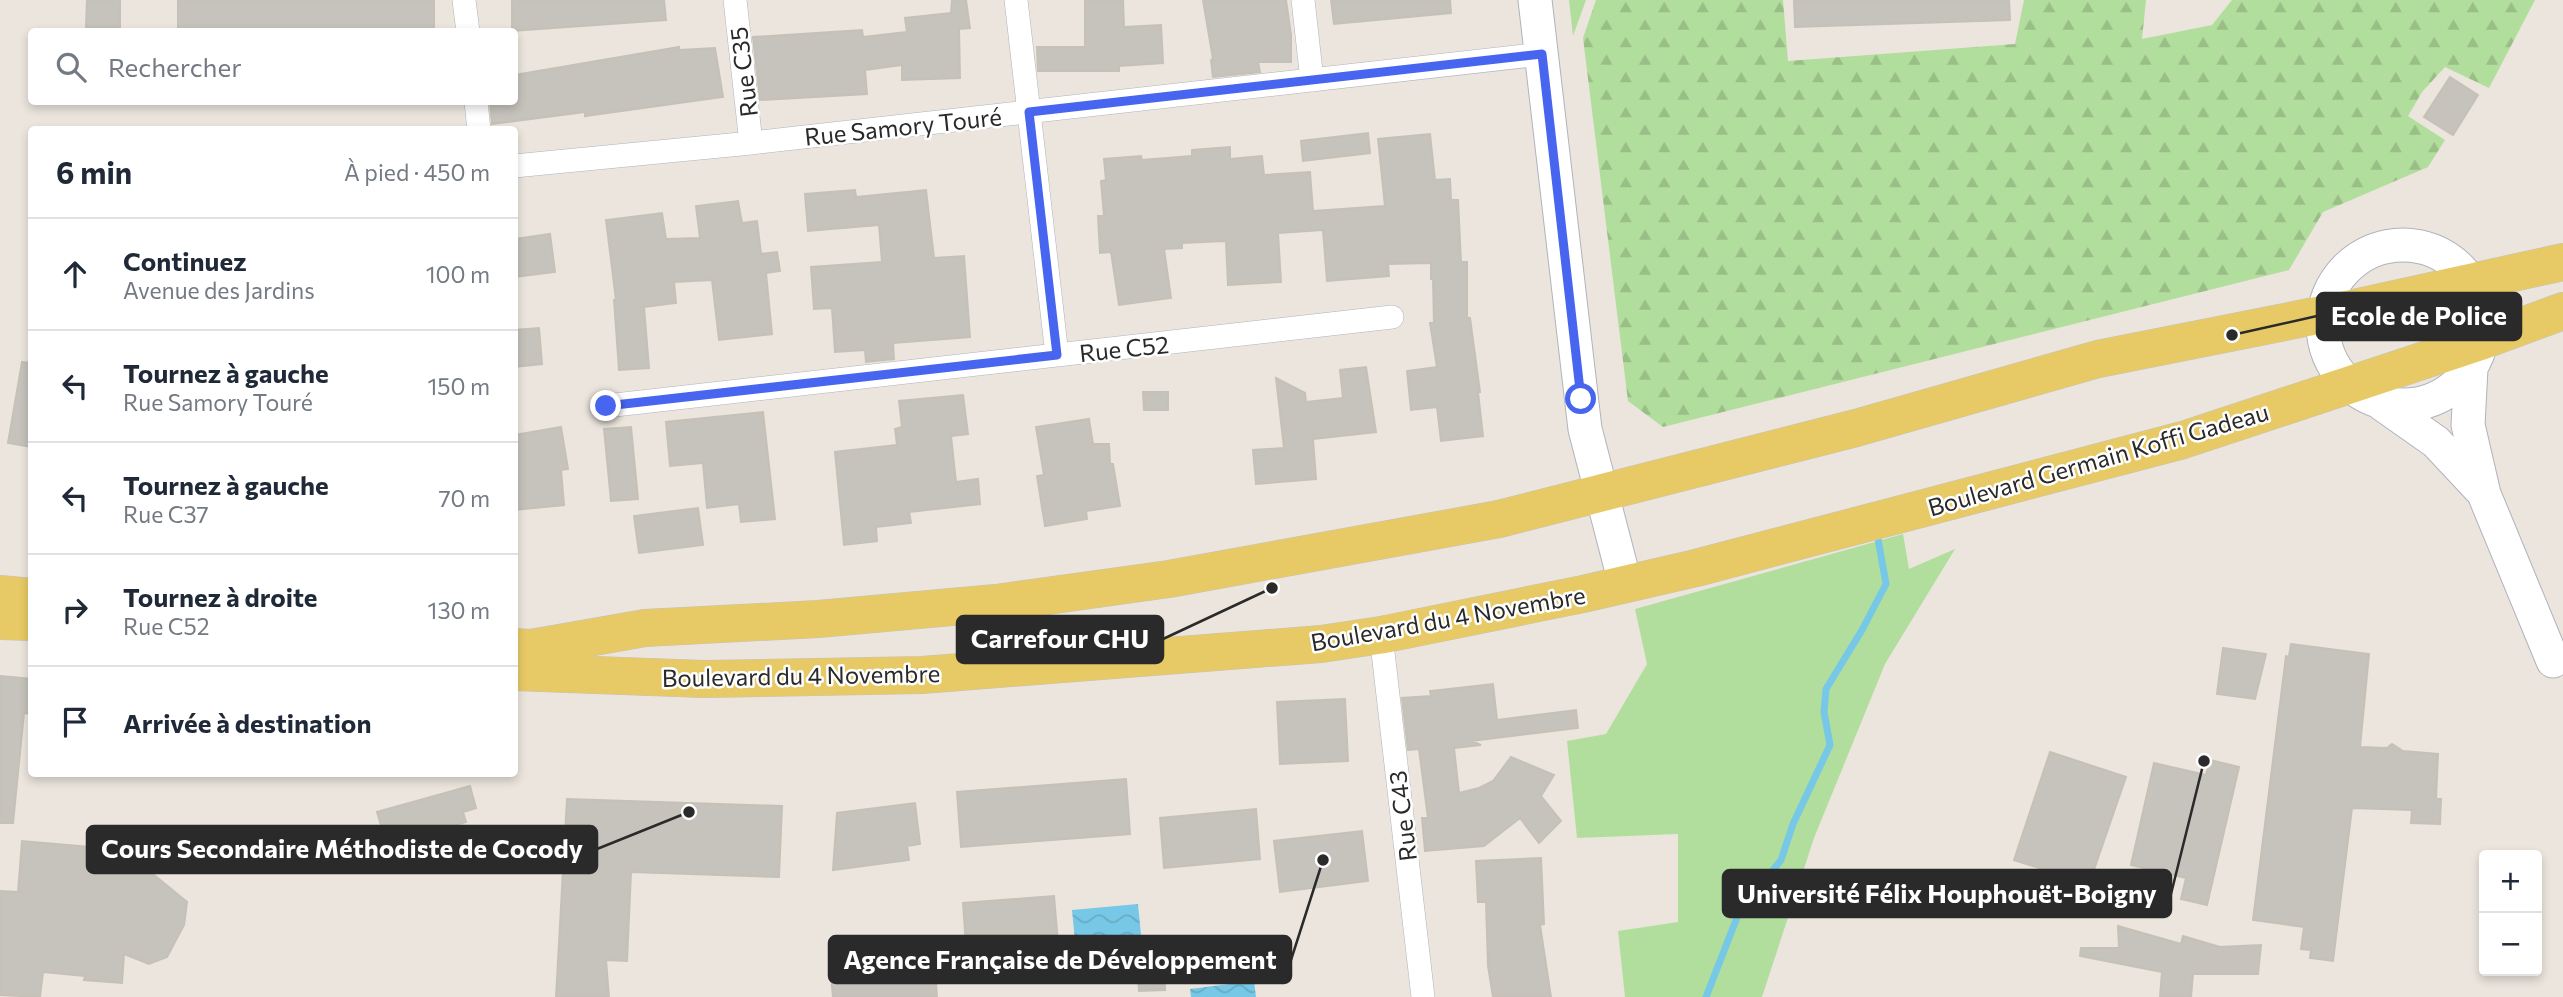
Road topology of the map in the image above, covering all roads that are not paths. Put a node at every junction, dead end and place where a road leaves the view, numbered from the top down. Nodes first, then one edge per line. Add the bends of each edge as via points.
1 (464, 0) edge
2 (735, 0) edge
3 (1016, 0) edge
4 (1303, 0) edge
5 (1535, 0) edge
6 (468, 28) edge
7 (1542, 54) junction
8 (1312, 80) junction
9 (476, 105) edge
10 (1029, 112) junction
11 (479, 126) edge
12 (751, 143) junction
13 (518, 166) edge
14 (2563, 262) edge
15 (2472, 282) junction
16 (2563, 311) edge
17 (2323, 314) junction
18 (1392, 317) dead end
19 (1057, 355) junction
20 (2477, 355) junction
21 (2347, 385) junction
22 (2382, 404) junction
23 (606, 406) dead end
24 (1602, 494) junction
25 (2484, 494) junction
26 (1625, 583) junction
27 (0, 594) edge
28 (28, 597) edge
29 (0, 621) edge
30 (28, 622) edge
31 (1381, 635) junction
32 (518, 647) edge
33 (518, 672) edge
34 (2559, 672) edge
35 (1423, 997) edge

1 - 6 street
2 - 12 street, Rue C35
3 - 10 street
4 - 8 street
5 - 7 street
7 - 8 street, Rue Samory Touré
7 - 24 street via 1585,429
8 - 10 street, Rue Samory Touré
9 - 11 street
10 - 12 street, Rue Samory Touré
10 - 19 street
12 - 13 street, Rue Samory Touré
14 - 15 main road
15 - 17 main road
15 - 17 street via 2444,256 2417,246 2397,245 2351,263 2334,282
15 - 20 street via 2483,313
16 - 20 main road, Boulevard Germain Koffi Gadeau
17 - 21 street via 2328,357
17 - 24 main road via 2098,359
18 - 19 street, Rue C52
19 - 23 street, Rue C52
20 - 21 main road, Boulevard Germain Koffi Gadeau
20 - 22 street via 2443,396 2413,405
20 - 25 street via 2467,407
21 - 22 street
21 - 26 main road, Boulevard Germain Koffi Gadeau via 2183,440
22 - 25 street via 2437,442
24 - 26 street
24 - 32 main road, Boulevard du 4 Novembre via 1486,521 1156,581 845,617 645,628
25 - 34 street
26 - 31 main road, Boulevard du 4 Novembre
27 - 28 main road
29 - 30 main road
31 - 33 main road, Boulevard du 4 Novembre via 922,675 704,679
31 - 35 street, Rue C43

